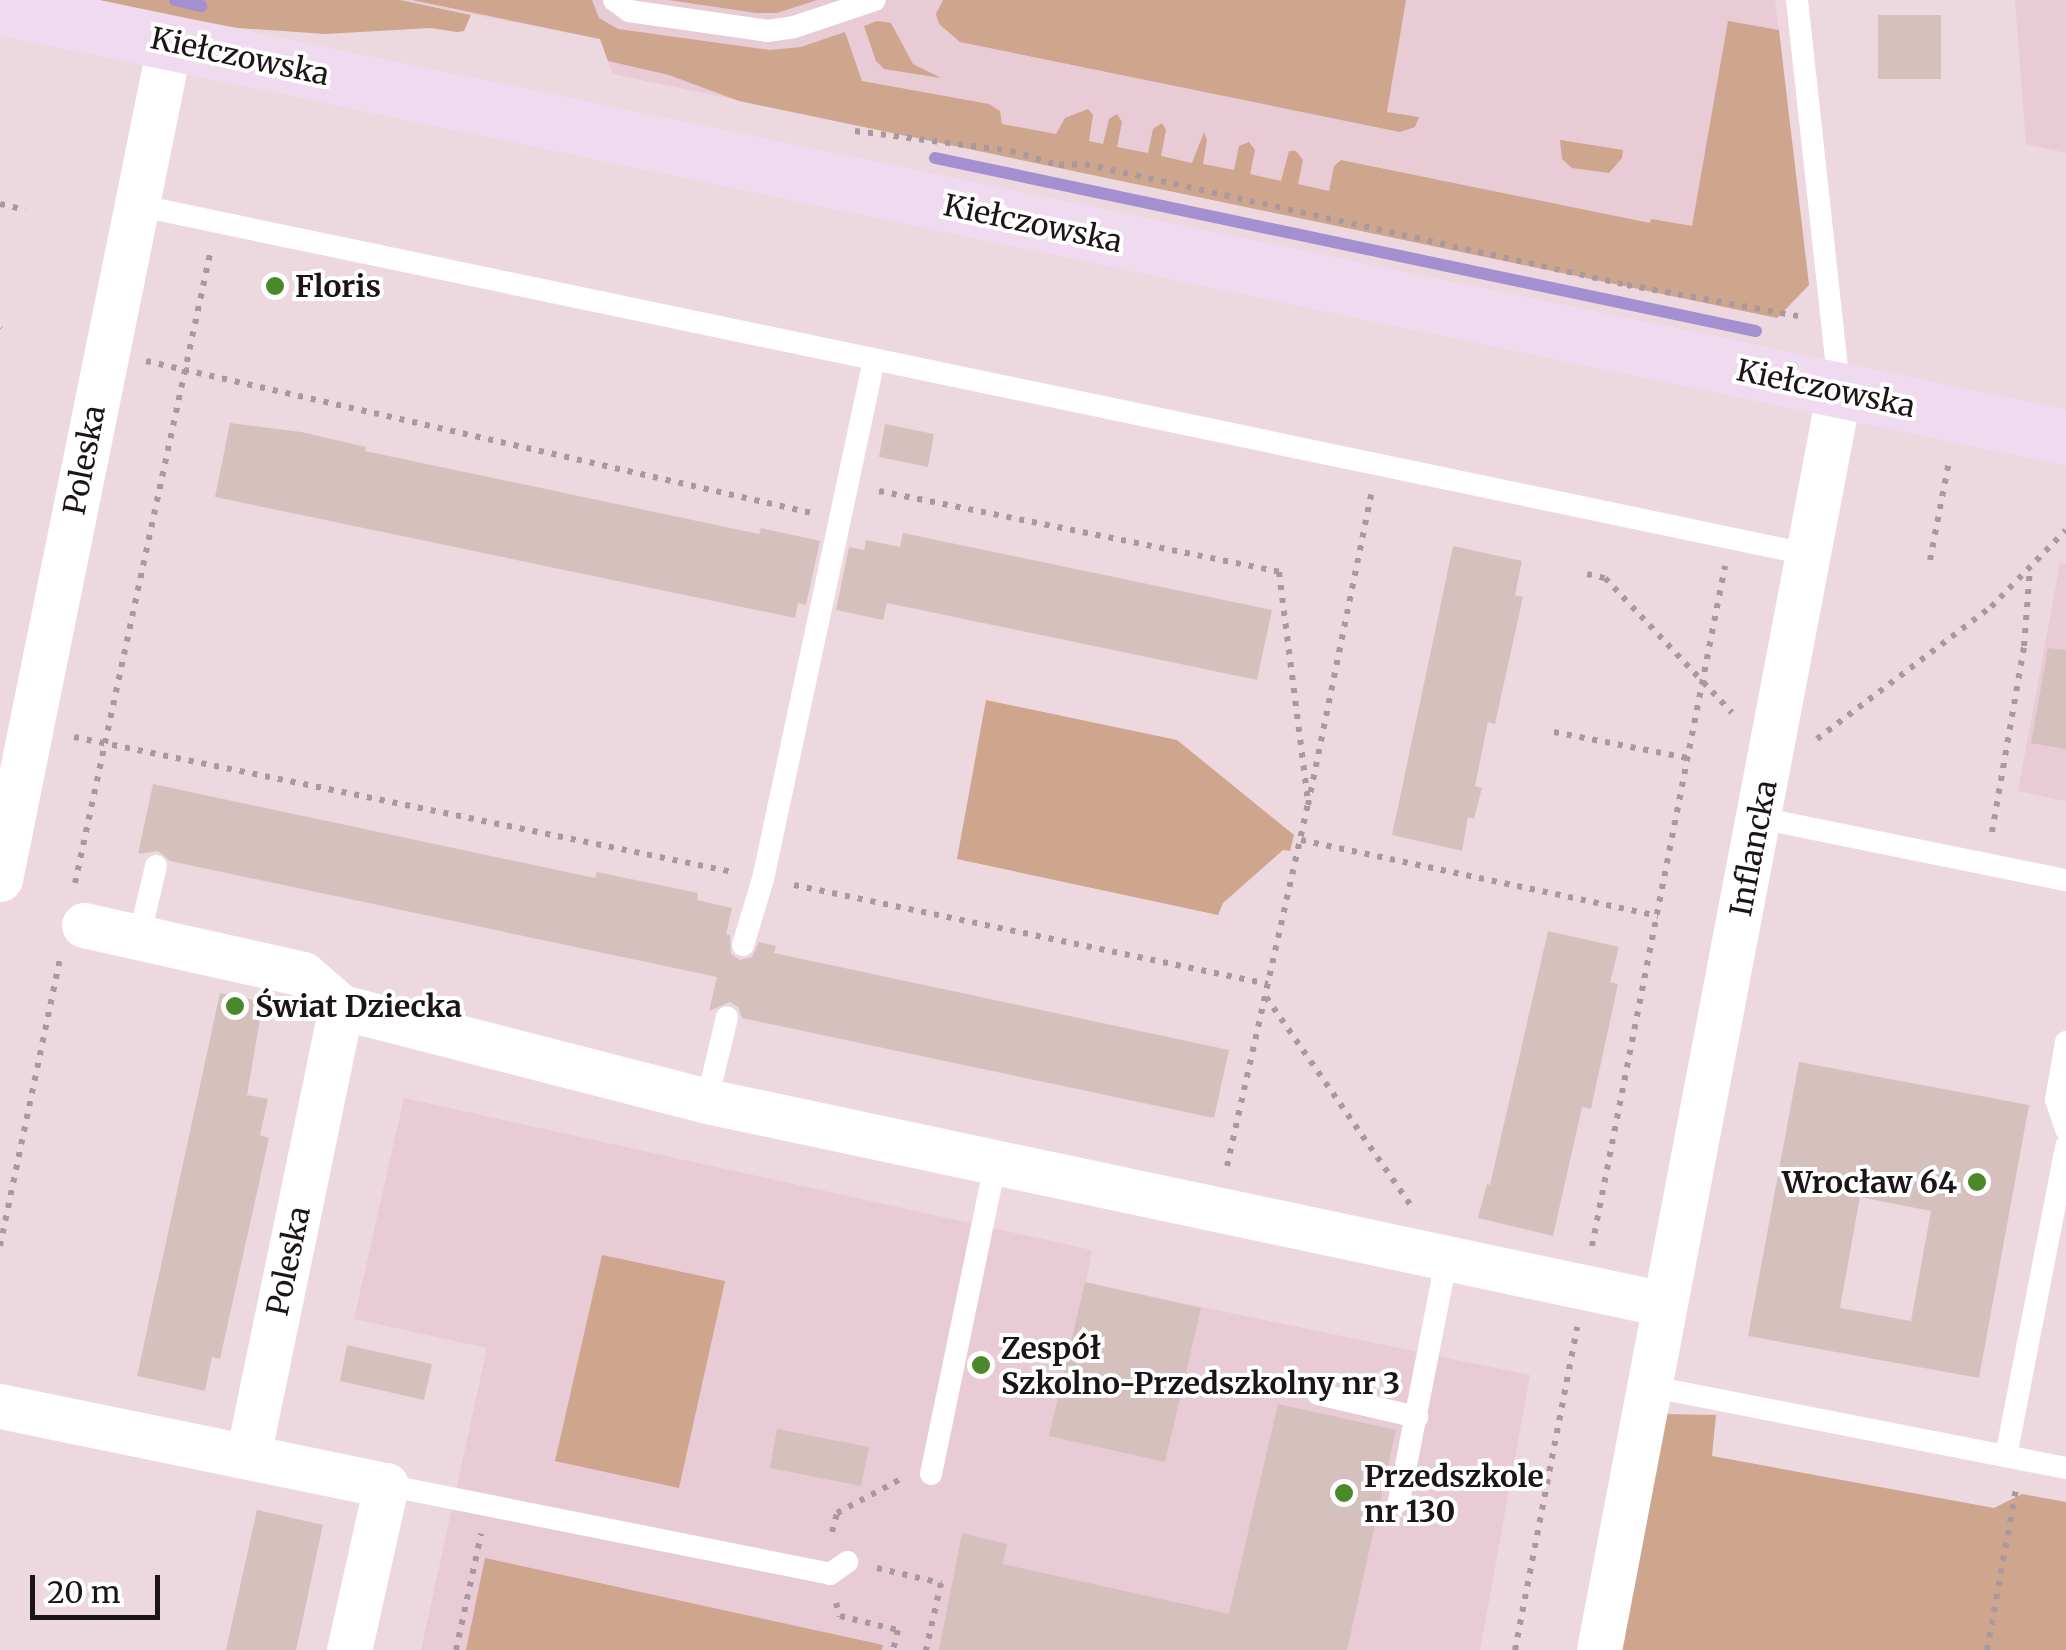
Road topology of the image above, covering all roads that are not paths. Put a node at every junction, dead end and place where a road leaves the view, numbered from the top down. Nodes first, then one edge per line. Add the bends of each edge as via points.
1 (614, 0) edge
2 (875, 0) edge
3 (1797, 0) edge
4 (0, 6) edge
5 (170, 41) junction
6 (136, 204) junction
7 (874, 360) junction
8 (1839, 391) junction
9 (2066, 437) edge
10 (1806, 554) junction
11 (1760, 818) junction
12 (156, 866) dead end
13 (0, 880) edge
14 (2066, 880) edge
15 (74, 917) road end
16 (139, 938) junction
17 (743, 945) dead end
18 (341, 1007) junction
19 (727, 1017) dead end
20 (2066, 1042) edge
21 (707, 1101) junction
22 (2066, 1129) edge
23 (2066, 1146) edge
24 (995, 1165) junction
25 (1447, 1257) junction
26 (1664, 1304) junction
27 (1648, 1386) junction
28 (1318, 1394) dead end
29 (0, 1406) edge
30 (1417, 1417) junction
31 (248, 1456) junction
32 (2006, 1456) junction
33 (2066, 1468) edge
34 (931, 1474) road end
35 (386, 1485) junction
36 (1399, 1501) dead end
37 (833, 1569) road end
38 (350, 1650) edge
39 (1599, 1650) edge

1 - 2 lane via 629,11 767,31
3 - 8 lane
4 - 5 street, Kiełczowska
5 - 6 street, Poleska
5 - 8 street, Kiełczowska
6 - 7 lane
6 - 13 street, Poleska
7 - 10 lane
7 - 17 lane via 763,879
8 - 9 street, Kiełczowska
8 - 10 street, Inflancka
10 - 11 street, Inflancka
11 - 14 lane
11 - 26 street, Inflancka
12 - 16 lane
15 - 16 street
16 - 18 street via 303,974
18 - 21 street
18 - 31 street, Poleska
19 - 21 lane
20 - 22 lane via 2056,1100
21 - 24 street
23 - 32 lane
24 - 25 street
24 - 34 lane
25 - 26 street
25 - 30 lane
26 - 27 street, Inflancka
27 - 32 lane
27 - 39 street, Inflancka
28 - 30 lane
29 - 31 street
30 - 36 lane
31 - 35 street
32 - 33 lane
35 - 37 lane
35 - 38 street

